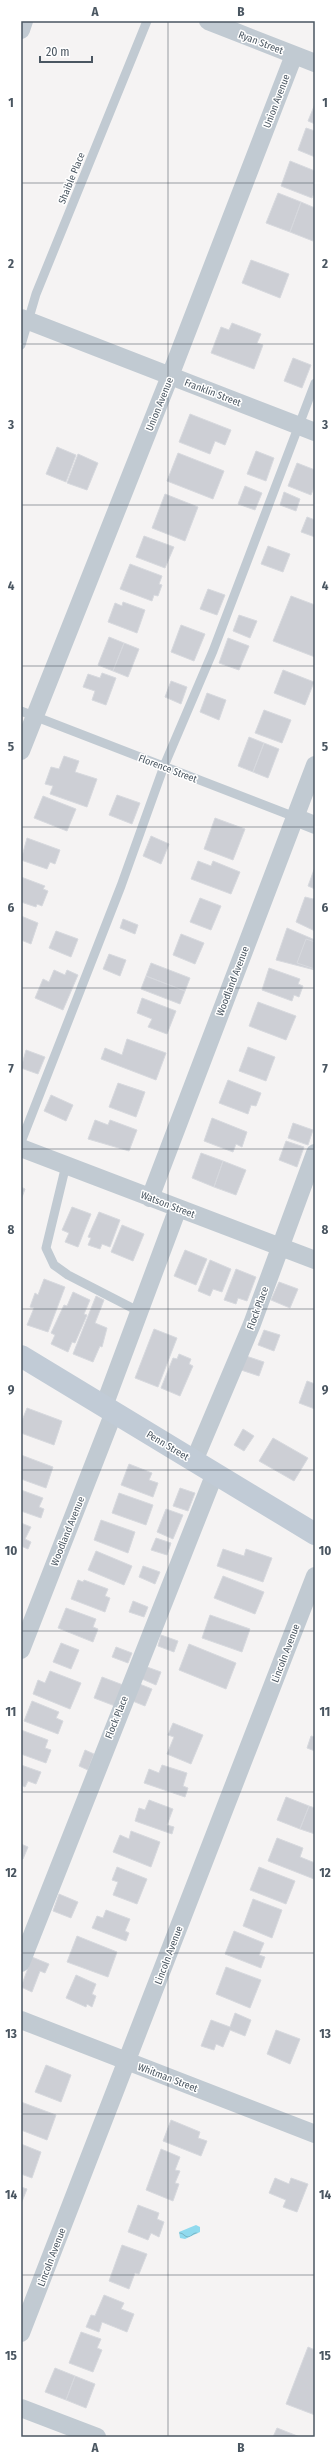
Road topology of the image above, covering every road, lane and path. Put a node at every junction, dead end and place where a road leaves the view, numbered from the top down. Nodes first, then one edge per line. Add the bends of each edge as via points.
1 (24, 21) edge
2 (147, 21) edge
3 (208, 21) edge
4 (21, 30) edge
5 (294, 55) junction
6 (315, 63) edge
7 (24, 319) edge
8 (21, 345) edge
9 (170, 376) junction
10 (315, 383) edge
11 (298, 426) junction
12 (315, 432) edge
13 (28, 713) edge
14 (21, 751) edge
15 (315, 765) edge
16 (164, 766) junction
17 (295, 817) junction
18 (315, 825) edge
19 (21, 1142) edge
20 (21, 1148) edge
21 (315, 1154) edge
22 (66, 1165) junction
23 (150, 1198) junction
24 (178, 1208) junction
25 (280, 1246) junction
26 (315, 1260) edge
27 (140, 1312) junction
28 (21, 1356) edge
29 (109, 1409) junction
30 (194, 1461) junction
31 (215, 1473) junction
32 (315, 1534) edge
33 (315, 1576) edge
34 (21, 1650) edge
35 (21, 1963) edge
36 (21, 2020) edge
37 (127, 2061) junction
38 (315, 2134) edge
39 (21, 2333) edge
40 (21, 2408) edge
41 (96, 2437) edge

1 - 4 street
2 - 7 lane, Shaible Place
3 - 5 street, Ryan Street
5 - 6 street, Ryan Street
5 - 9 street, Union Avenue
7 - 8 lane, Shaible Place
7 - 9 street, Franklin Street
9 - 11 street, Franklin Street
9 - 13 street, Union Avenue
10 - 11 lane
11 - 12 street, Franklin Street
11 - 16 lane via 213,651
13 - 14 street, Union Avenue
13 - 16 lane, Florence Street
15 - 17 street, Woodland Avenue
16 - 17 lane, Florence Street
16 - 19 lane via 121,886
17 - 18 street, Florence Street
17 - 23 street, Woodland Avenue
20 - 22 street, Watson Street
21 - 25 street, Flock Place
22 - 23 street, Watson Street
22 - 27 lane via 46,1248 49,1258 68,1275
23 - 24 street, Watson Street
24 - 25 street, Watson Street
24 - 27 street, Woodland Avenue
25 - 26 street, Watson Street
25 - 30 street, Flock Place via 252,1324
27 - 29 street, Woodland Avenue
28 - 29 street, Penn Street
29 - 30 street, Penn Street
29 - 34 street, Woodland Avenue
30 - 31 street, Penn Street
31 - 32 street, Penn Street
31 - 35 street, Flock Place via 102,1752
33 - 37 street, Lincoln Avenue
36 - 37 street, Whitman Street
37 - 38 street, Whitman Street
37 - 39 street, Lincoln Avenue
40 - 41 street

